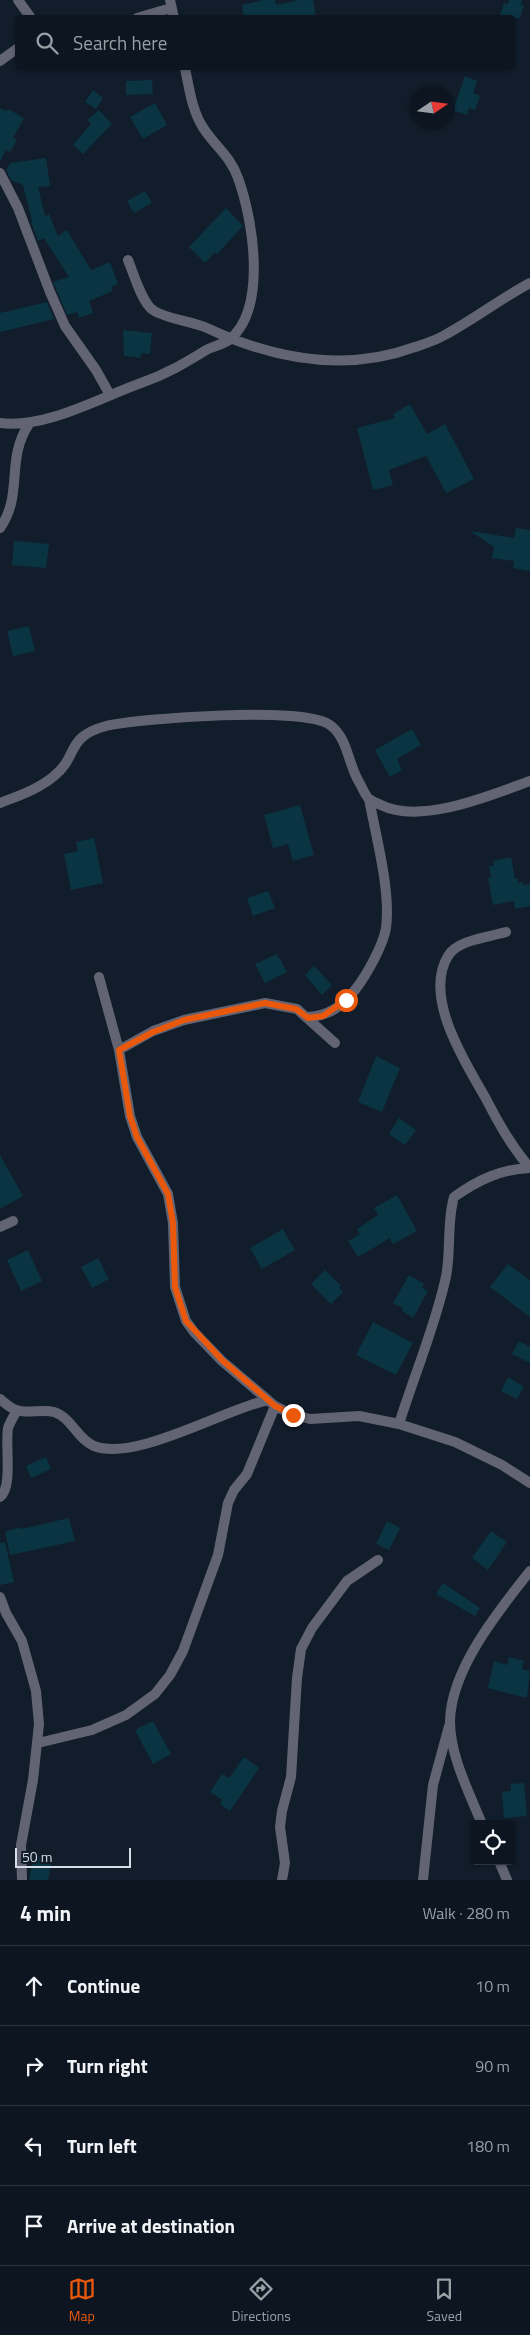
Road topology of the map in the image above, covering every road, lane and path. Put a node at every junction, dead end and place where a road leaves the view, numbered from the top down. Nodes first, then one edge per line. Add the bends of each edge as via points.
1 (18, 0) edge
2 (172, 8) edge
3 (29, 15) edge
4 (148, 15) edge
5 (15, 50) edge
6 (0, 61) edge
7 (185, 70) edge
8 (0, 173) edge
9 (128, 260) dead end
10 (530, 283) edge
11 (230, 339) junction
12 (110, 394) junction
13 (0, 423) edge
14 (29, 424) junction
15 (0, 528) edge
16 (530, 781) edge
17 (369, 799) junction
18 (0, 803) edge
19 (506, 932) dead end
20 (99, 976) dead end
21 (308, 1018) junction
22 (335, 1043) dead end
23 (119, 1050) junction
24 (530, 1168) edge
25 (13, 1221) dead end
26 (0, 1227) edge
27 (0, 1400) edge
28 (272, 1403) junction
29 (17, 1410) junction
30 (399, 1424) junction
31 (530, 1483) edge
32 (0, 1497) edge
33 (378, 1560) dead end
34 (530, 1571) edge
35 (0, 1597) edge
36 (450, 1722) junction
37 (38, 1743) junction
38 (481, 1820) edge
39 (501, 1865) edge
40 (22, 1880) edge
41 (282, 1880) edge
42 (423, 1880) edge
43 (507, 1880) edge

1 - 3 street
2 - 4 street
5 - 6 street
7 - 11 street via 192,102 203,128 227,155 238,178 253,248 254,294 246,318
8 - 12 street via 18,208 65,326
9 - 11 street via 145,300 154,311 186,320
10 - 11 street via 441,337 376,359 340,362 302,360
11 - 12 street via 168,373
12 - 14 street
13 - 14 street
14 - 15 street via 16,450 14,493
16 - 17 street via 504,792 449,807 407,813
17 - 18 street via 356,778 340,735 330,724 306,716 212,715 107,726 88,732 77,741 64,766 55,775
17 - 21 street via 384,886 385,930 363,980 346,1000 323,1016
19 - 24 street via 460,945 448,954 440,990 444,1014 461,1057 509,1141
20 - 23 street
21 - 22 street
21 - 23 street via 296,1009 280,1004 258,1004 184,1020
23 - 28 street via 130,1116 137,1137 168,1194 173,1223 175,1287 186,1321 212,1351
24 - 30 street via 511,1168 490,1176 454,1197 445,1281
25 - 26 street
27 - 29 street
28 - 29 street via 249,1404 217,1420 154,1441 109,1449 85,1440 54,1412
28 - 30 street via 293,1415 310,1419 359,1416
28 - 37 street via 250,1468 228,1503 218,1555 183,1651 170,1675 154,1694 118,1718 92,1730
29 - 32 street via 6,1442 8,1482
30 - 31 street via 455,1442
33 - 41 street via 347,1580 301,1649 296,1678 291,1777 280,1827 286,1863
34 - 36 street via 480,1640 454,1696
35 - 37 street via 22,1641 32,1676 40,1724
36 - 38 street via 457,1757
36 - 42 street via 433,1785
37 - 40 street via 21,1845
39 - 43 street

